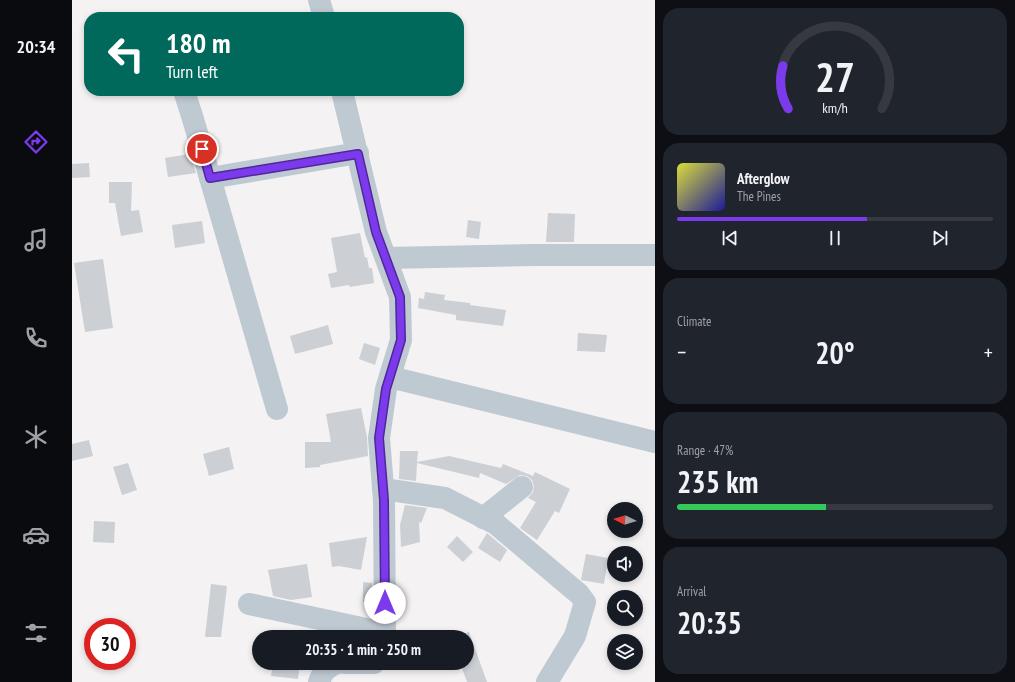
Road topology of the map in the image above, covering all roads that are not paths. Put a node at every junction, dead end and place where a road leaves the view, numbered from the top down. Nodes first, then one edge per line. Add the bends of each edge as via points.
1 (319, 0) edge
2 (323, 12) edge
3 (186, 96) edge
4 (343, 96) edge
5 (358, 154) junction
6 (210, 178) junction
7 (655, 255) edge
8 (386, 258) junction
9 (390, 377) junction
10 (276, 409) dead end
11 (655, 442) edge
12 (522, 488) dead end
13 (383, 489) junction
14 (483, 518) junction
15 (249, 604) dead end
16 (363, 630) edge
17 (385, 630) edge
18 (325, 670) edge
19 (319, 682) edge
20 (548, 682) edge

1 - 2 street
3 - 6 street
4 - 5 street
5 - 6 street
5 - 8 street via 376,232
6 - 10 street
7 - 8 street
8 - 9 street via 400,297 401,340
9 - 11 street
9 - 13 street via 379,438
12 - 14 street
13 - 14 street via 445,498
13 - 17 street
14 - 20 street via 496,524 579,594 585,602 575,636
15 - 16 street
18 - 19 street

